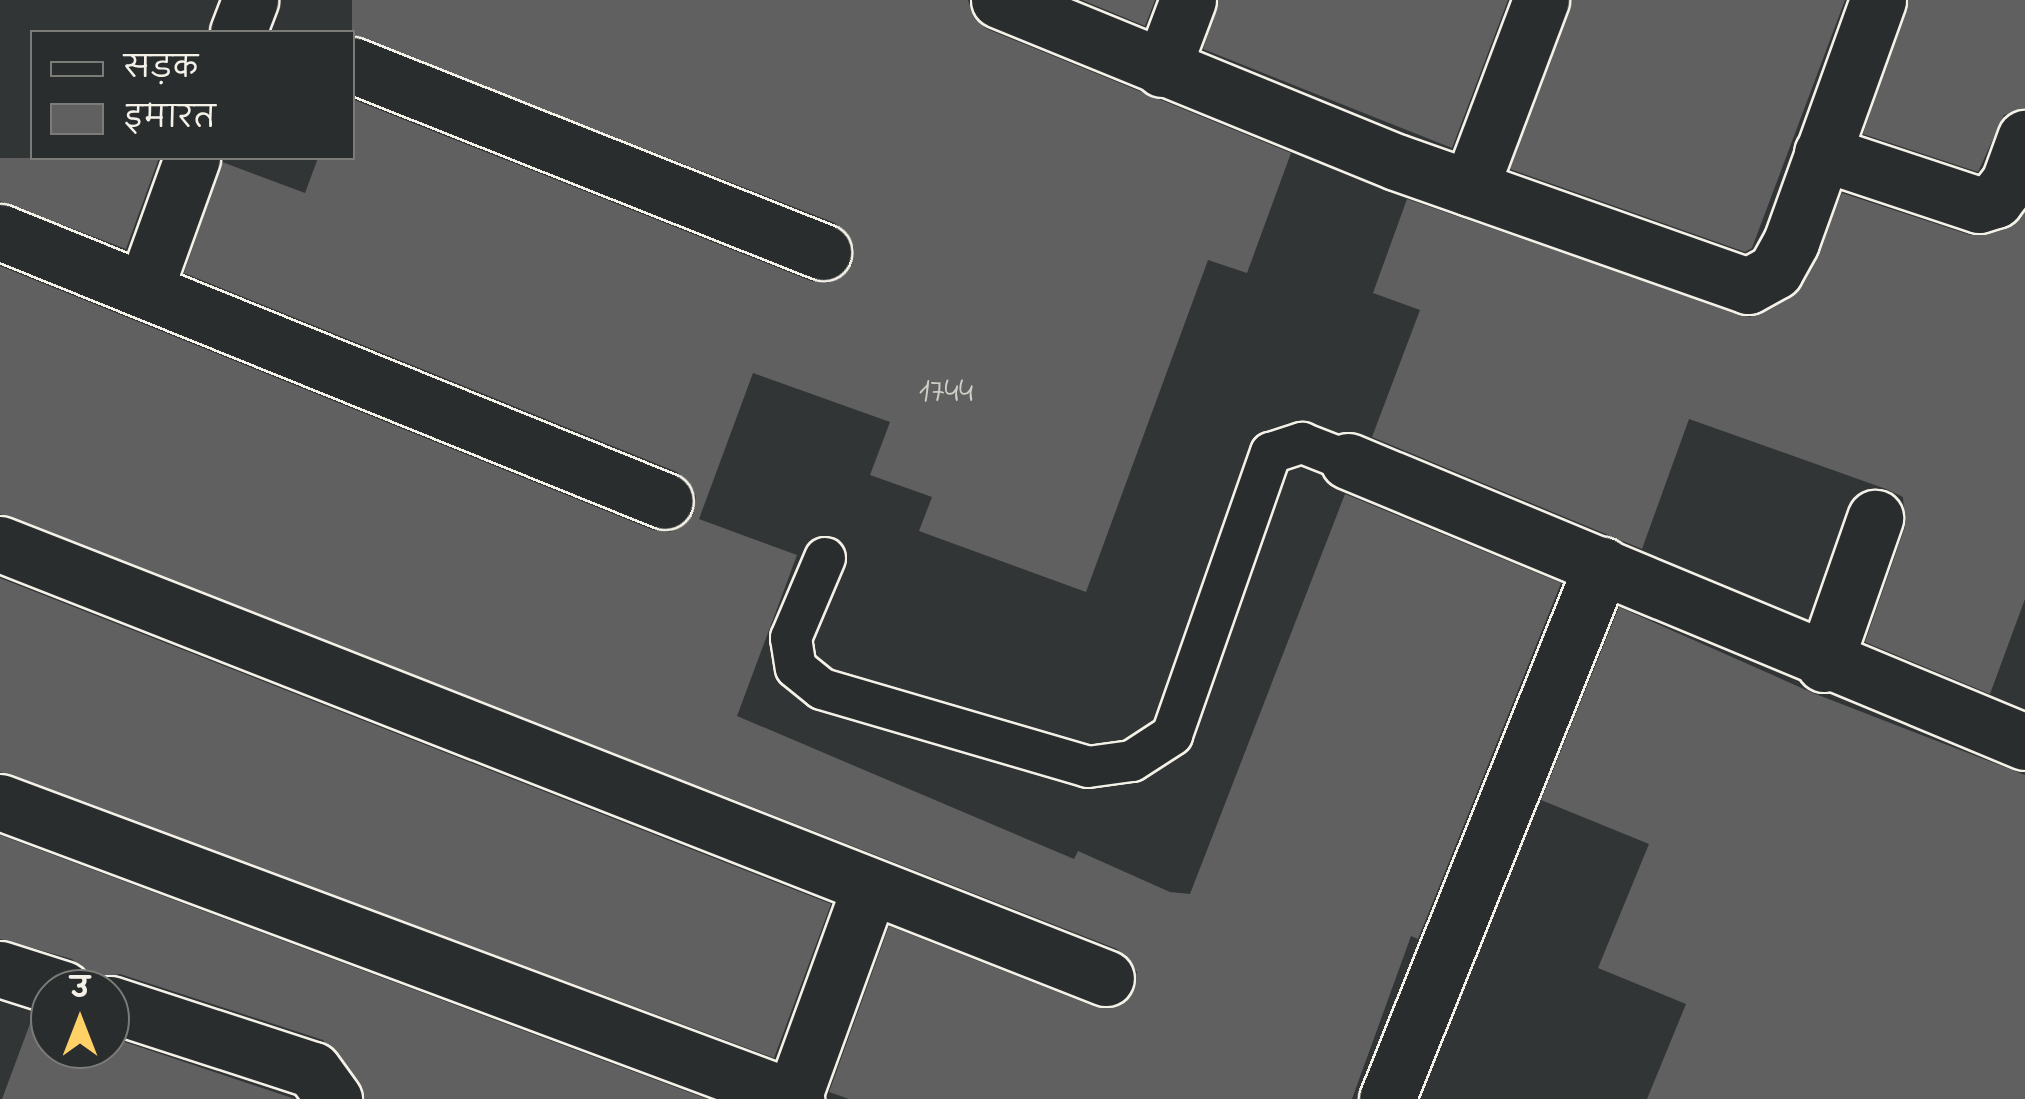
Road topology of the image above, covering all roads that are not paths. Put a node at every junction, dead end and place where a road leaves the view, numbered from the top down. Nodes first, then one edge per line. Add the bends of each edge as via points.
1 (998, 0) edge
2 (1188, 0) edge
3 (1541, 0) edge
4 (1878, 0) edge
5 (355, 67) edge
6 (1162, 69) junction
7 (1822, 153) junction
8 (191, 160) edge
9 (2020, 169) edge
10 (1470, 188) junction
11 (0, 232) edge
12 (822, 252) dead end
13 (146, 286) junction
14 (1348, 461) joint
15 (665, 501) dead end
16 (1875, 518) dead end
17 (0, 544) edge
18 (826, 558) dead end
19 (1602, 565) junction
20 (1824, 664) junction
21 (2020, 724) edge
22 (0, 802) edge
23 (870, 887) junction
24 (1, 972) edge
25 (1106, 978) dead end
26 (30, 980) edge
27 (130, 1011) edge
28 (795, 1098) edge
29 (334, 1099) edge
30 (1387, 1099) edge

1 - 6 street
2 - 6 street
3 - 10 street
4 - 7 street
5 - 12 street
6 - 10 street
7 - 9 street via 1978,205 1995,200
7 - 10 street via 1775,271 1748,286
8 - 13 street
11 - 13 street
13 - 15 street
14 - 18 lane via 1302,442 1271,453 1172,736 1132,762 1088,767 822,689 796,668 791,638
14 - 19 street
16 - 20 street
17 - 23 street
19 - 20 street
19 - 30 street
20 - 21 street
22 - 28 street
23 - 25 street
23 - 28 street
24 - 26 street
27 - 29 street via 313,1070

